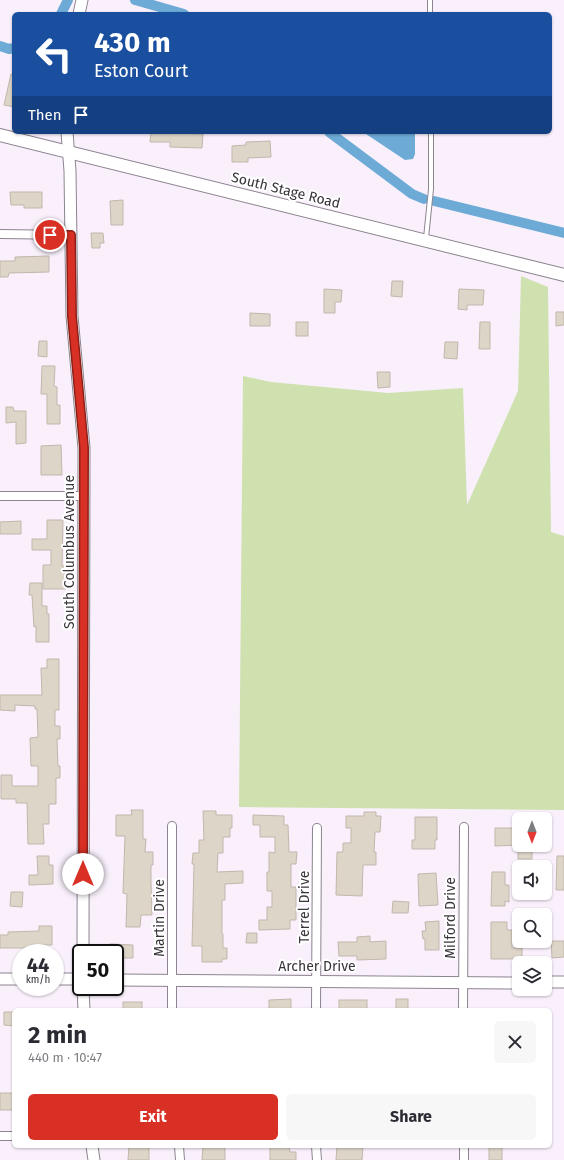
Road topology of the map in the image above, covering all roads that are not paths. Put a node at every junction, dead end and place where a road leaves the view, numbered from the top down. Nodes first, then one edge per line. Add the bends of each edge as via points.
1 (82, 0) edge
2 (430, 0) edge
3 (79, 12) edge
4 (430, 12) edge
5 (67, 134) edge
6 (431, 134) edge
7 (0, 135) edge
8 (68, 152) junction
9 (0, 234) edge
10 (71, 235) junction
11 (426, 241) junction
12 (564, 275) edge
13 (0, 496) edge
14 (84, 496) junction
15 (172, 826) dead end
16 (464, 827) dead end
17 (317, 828) dead end
18 (83, 944) edge
19 (0, 979) edge
20 (12, 979) edge
21 (124, 980) edge
22 (172, 980) junction
23 (316, 981) junction
24 (512, 982) edge
25 (552, 982) edge
26 (564, 982) edge
27 (463, 983) junction
28 (83, 996) edge
29 (84, 1008) edge
30 (172, 1008) edge
31 (316, 1008) edge
32 (463, 1008) edge
33 (0, 1136) edge
34 (12, 1136) edge
35 (92, 1148) edge
36 (179, 1148) edge
37 (316, 1148) edge
38 (464, 1148) edge
39 (94, 1160) edge
40 (180, 1160) edge
41 (317, 1160) edge
42 (464, 1160) edge

1 - 3 main road
2 - 4 lane
5 - 8 main road, South Columbus Avenue
6 - 11 lane via 431,189
7 - 8 main road, South Stage Road
8 - 10 main road, South Columbus Avenue
8 - 11 main road, South Stage Road
9 - 10 street
10 - 14 main road, South Columbus Avenue via 72,316 82,428
11 - 12 main road, South Stage Road
13 - 14 street
14 - 18 main road, South Columbus Avenue
15 - 22 street, Martin Drive
16 - 27 street, Milford Drive
17 - 23 street, Terrel Drive
19 - 20 main road
21 - 22 main road, Archer Drive
22 - 23 main road, Archer Drive
22 - 30 street, Martin Drive
23 - 27 main road, Archer Drive
23 - 31 street, Terrel Drive
24 - 27 main road, Archer Drive
25 - 26 main road
27 - 32 street, Milford Drive
28 - 29 main road
33 - 34 street
35 - 39 main road
36 - 40 street
37 - 41 street
38 - 42 street

